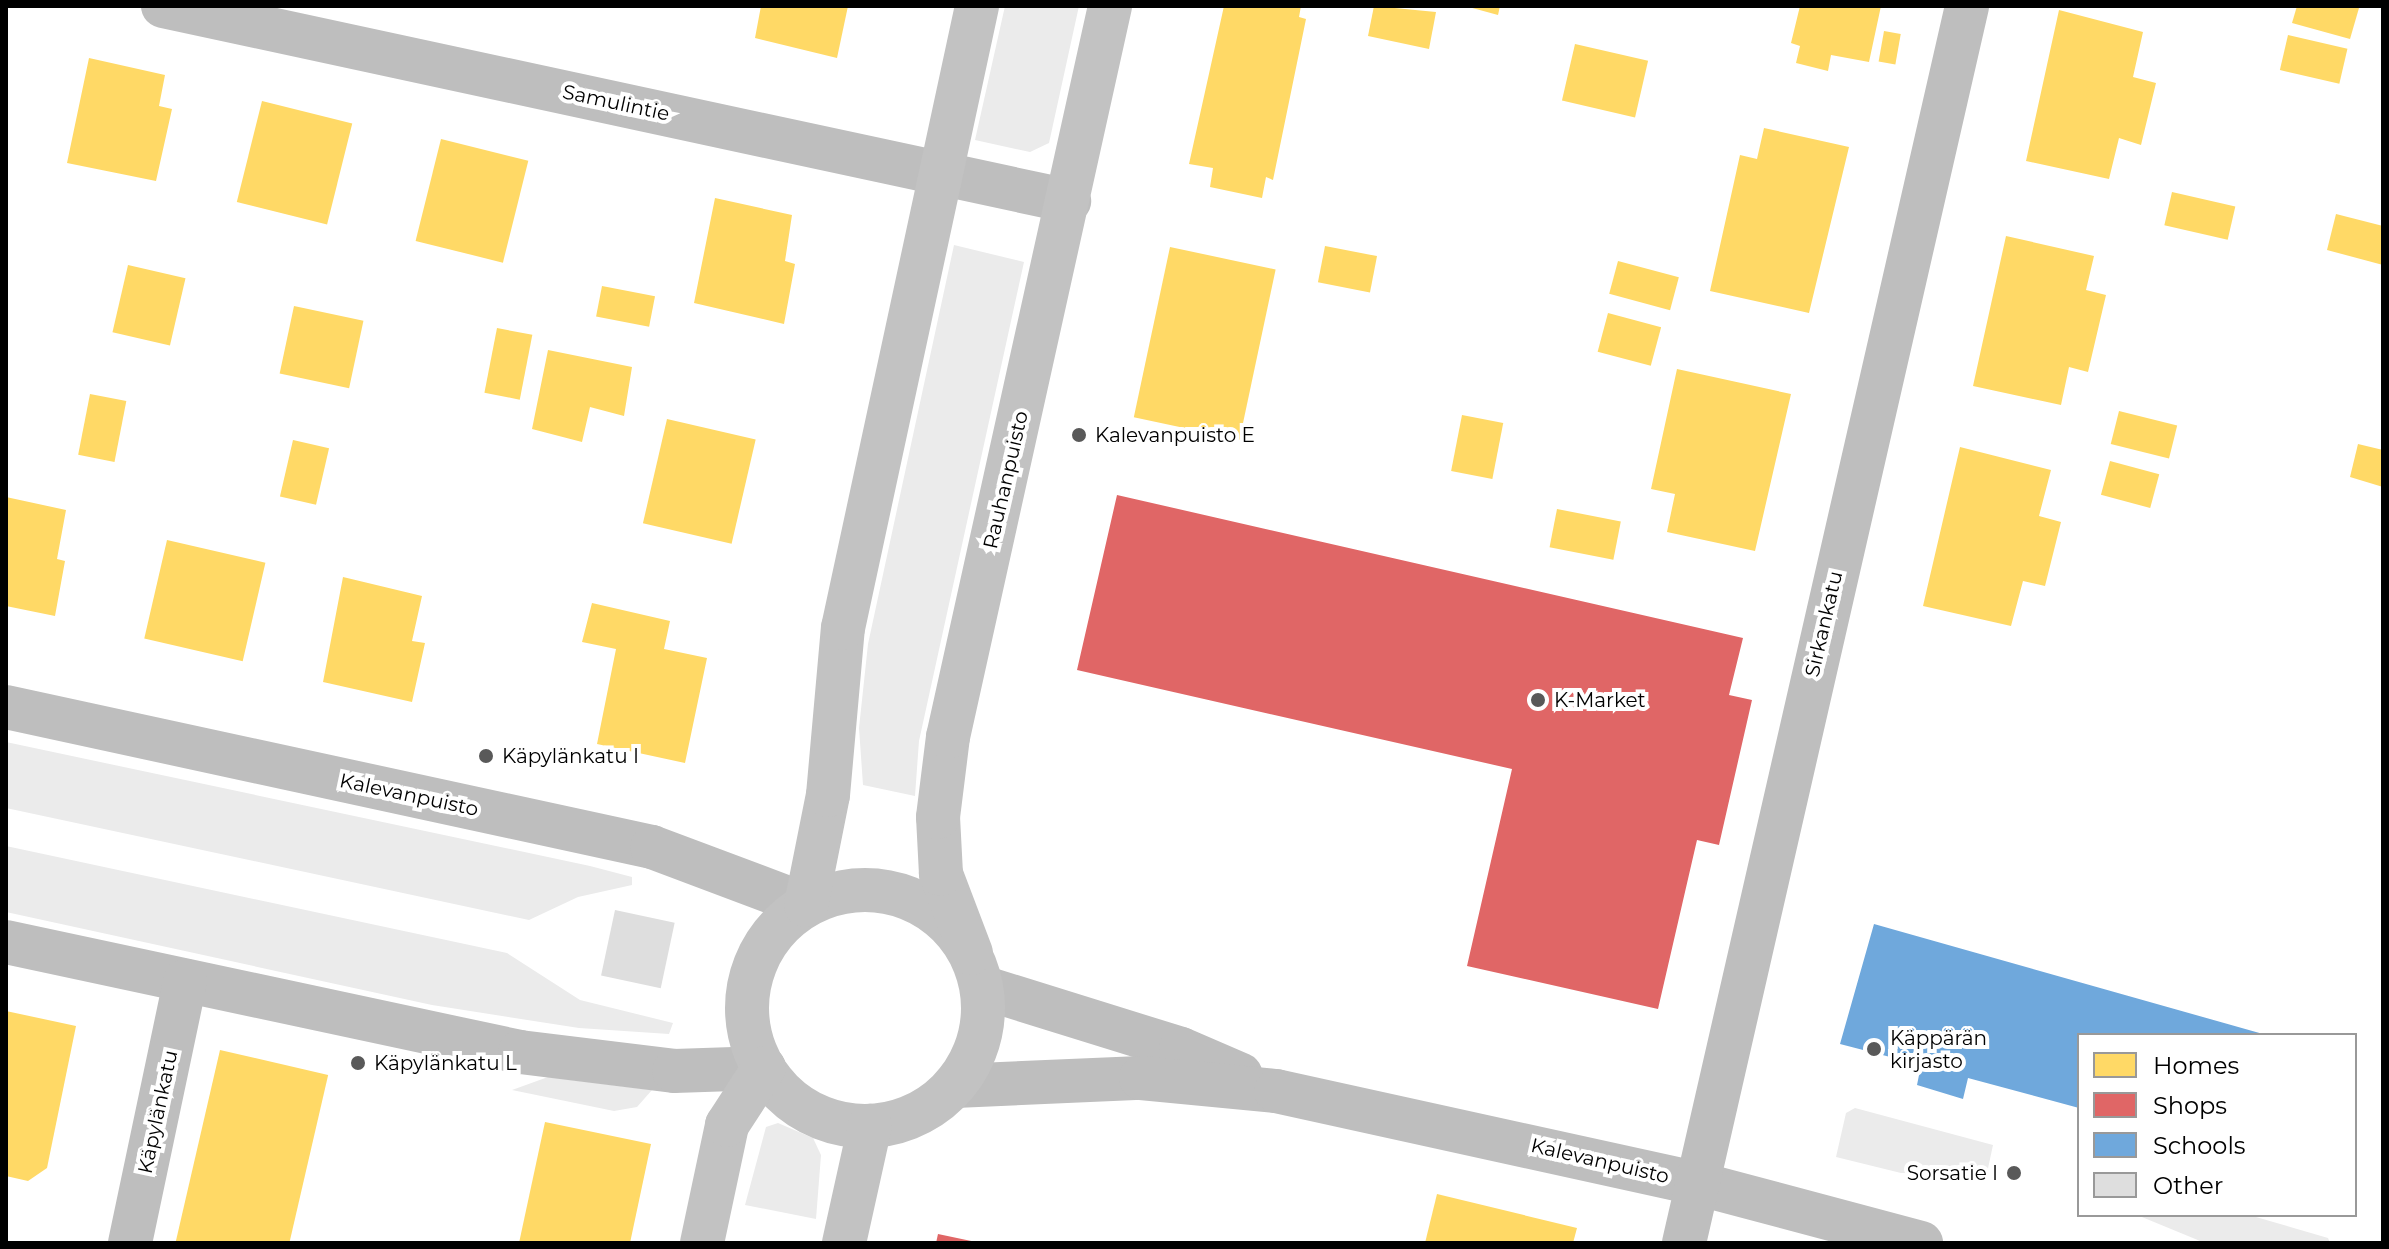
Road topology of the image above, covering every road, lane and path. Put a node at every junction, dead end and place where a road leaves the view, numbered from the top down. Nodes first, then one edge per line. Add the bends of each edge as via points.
1 (163, 6) edge
2 (977, 6) edge
3 (1110, 6) edge
4 (1967, 6) edge
5 (941, 172) junction
6 (1069, 201) junction
7 (6, 707) edge
8 (806, 905) junction
9 (6, 942) edge
10 (977, 970) junction
11 (185, 981) junction
12 (764, 1068) junction
13 (955, 1086) junction
14 (1276, 1091) junction
15 (870, 1126) junction
16 (1696, 1183) junction
17 (130, 1243) edge
18 (702, 1243) edge
19 (844, 1243) edge
20 (1684, 1243) edge
21 (1921, 1243) edge

1 - 5 street, Samulintie
2 - 5 main road
3 - 6 main road, Rauhanpuisto
4 - 16 street, Sirkankatu
5 - 6 street, Samulintie
5 - 8 main road via 843,628 828,795
6 - 10 main road, Rauhanpuisto via 948,737 938,817 941,874
7 - 8 street, Kalevanpuisto via 652,847
8 - 10 main road via 841,891 879,890 904,896 948,923
8 - 12 main road via 777,929 753,972 747,997 749,1034
9 - 11 street
10 - 13 main road via 980,1039
10 - 14 street, Kalevanpuisto
11 - 12 street via 520,1052 674,1071
11 - 17 street, Käpylänkatu
12 - 15 main road via 805,1110 837,1123
12 - 18 main road via 727,1125
13 - 14 street, Kalevanpuisto via 1141,1078
13 - 15 main road via 934,1105 905,1119
14 - 16 street, Kalevanpuisto
15 - 19 main road
16 - 20 street, Sirkankatu
16 - 21 street, Kalevanpuisto

